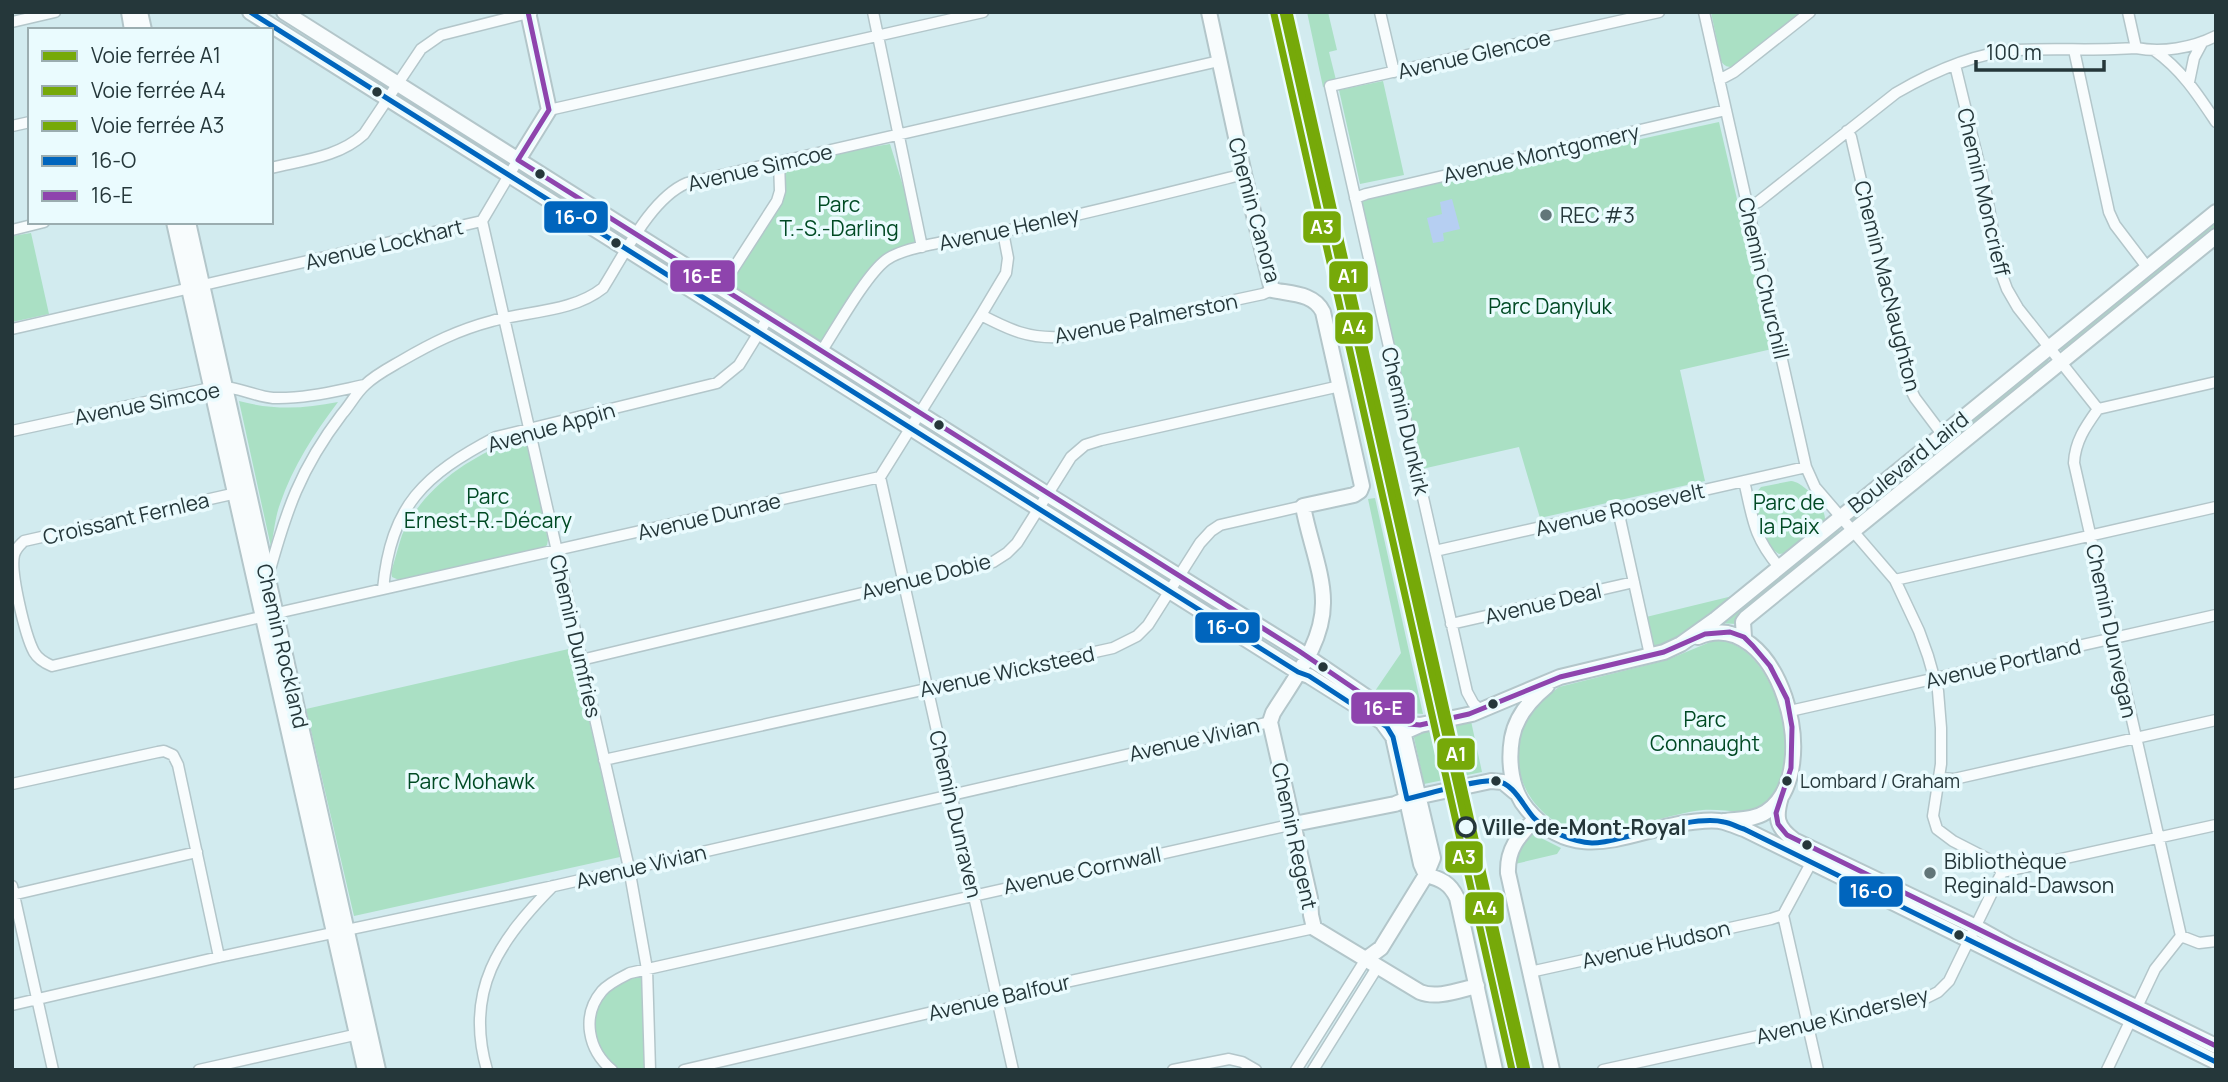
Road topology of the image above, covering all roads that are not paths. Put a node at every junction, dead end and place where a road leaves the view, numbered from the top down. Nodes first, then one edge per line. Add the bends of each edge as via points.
1 (55, 12) edge
2 (250, 12) edge
3 (284, 12) edge
4 (873, 12) edge
5 (984, 12) edge
6 (1209, 12) edge
7 (1380, 12) edge
8 (1660, 12) edge
9 (1704, 12) edge
10 (1810, 12) edge
11 (2128, 12) edge
12 (530, 13) edge
13 (12, 22) edge
14 (272, 22) edge
15 (878, 36) junction
16 (2216, 36) edge
17 (2202, 43) junction
18 (2136, 48) junction
19 (2074, 50) junction
20 (2155, 51) junction
21 (1219, 61) junction
22 (1955, 65) junction
23 (1394, 72) junction
24 (1720, 80) junction
25 (2189, 82) junction
26 (398, 84) junction
27 (1330, 86) joint
28 (388, 99) junction
29 (549, 110) junction
30 (1726, 110) junction
31 (2216, 122) edge
32 (1847, 131) junction
33 (900, 135) junction
34 (518, 159) junction
35 (779, 162) junction
36 (273, 167) edge
37 (1244, 174) junction
38 (508, 176) junction
39 (1355, 198) junction
40 (1748, 206) junction
41 (2216, 212) edge
42 (482, 221) junction
43 (36, 224) edge
44 (175, 224) edge
45 (188, 224) edge
46 (12, 230) edge
47 (1003, 232) junction
48 (637, 234) junction
49 (2216, 236) edge
50 (922, 247) junction
51 (626, 250) junction
52 (2147, 267) junction
53 (196, 288) junction
54 (721, 288) junction
55 (1272, 290) junction
56 (981, 316) junction
57 (503, 318) junction
58 (768, 318) junction
59 (12, 329) edge
60 (759, 332) junction
61 (2049, 348) junction
62 (821, 352) junction
63 (2060, 362) junction
64 (2216, 382) edge
65 (365, 385) junction
66 (1340, 386) junction
67 (218, 387) junction
68 (2098, 408) junction
69 (921, 413) junction
70 (528, 428) junction
71 (911, 429) junction
72 (12, 431) edge
73 (1942, 434) junction
74 (1806, 467) junction
75 (880, 477) junction
76 (1744, 481) junction
77 (242, 492) junction
78 (1047, 495) junction
79 (1354, 495) joint
80 (1303, 506) junction
81 (2216, 506) edge
82 (1038, 508) junction
83 (1618, 510) junction
84 (1840, 517) junction
85 (1852, 531) junction
86 (2091, 534) junction
87 (556, 550) junction
88 (1435, 551) junction
89 (1779, 567) junction
90 (1178, 577) junction
91 (268, 579) junction
92 (1895, 580) junction
93 (903, 582) junction
94 (1634, 582) junction
95 (383, 589) junction
96 (1170, 590) junction
97 (269, 615) junction
98 (2216, 615) edge
99 (1451, 624) junction
100 (1744, 637) junction
101 (2114, 638) junction
102 (1681, 644) junction
103 (1650, 655) junction
104 (1307, 657) junction
105 (581, 660) junction
106 (1298, 672) junction
107 (1560, 677) junction
108 (1935, 678) junction
109 (927, 688) junction
110 (1790, 711) junction
111 (1475, 712) junction
112 (1396, 717) junction
113 (2216, 720) edge
114 (1270, 722) junction
115 (1420, 725) junction
116 (1398, 734) junction
117 (2136, 737) junction
118 (604, 761) junction
119 (1940, 778) junction
120 (12, 784) edge
121 (1515, 792) junction
122 (952, 794) junction
123 (1781, 797) junction
124 (1412, 798) junction
125 (1535, 818) junction
126 (1722, 821) junction
127 (1294, 824) junction
128 (2216, 825) edge
129 (2158, 838) junction
130 (197, 852) junction
131 (1811, 863) junction
132 (629, 868) junction
133 (2002, 872) junction
134 (1426, 875) junction
135 (554, 886) junction
136 (13, 892) edge
137 (974, 894) junction
138 (1783, 915) junction
139 (1314, 928) junction
140 (340, 932) junction
141 (1973, 934) junction
142 (2180, 936) junction
143 (2216, 941) edge
144 (219, 957) junction
145 (1372, 962) junction
146 (647, 970) junction
147 (1530, 972) junction
148 (1477, 986) junction
149 (997, 997) junction
150 (37, 1000) junction
151 (12, 1005) edge
152 (2134, 1014) junction
153 (1808, 1025) junction
154 (363, 1033) junction
155 (2216, 1046) edge
156 (2216, 1062) edge
157 (53, 1070) edge
158 (199, 1070) edge
159 (365, 1070) edge
160 (378, 1070) edge
161 (487, 1070) edge
162 (612, 1070) edge
163 (650, 1070) edge
164 (684, 1070) edge
165 (1013, 1070) edge
166 (1173, 1070) edge
167 (1256, 1070) edge
168 (1296, 1070) edge
169 (1313, 1070) edge
170 (1495, 1070) edge
171 (1552, 1070) edge
172 (1604, 1070) edge
173 (1818, 1070) edge
174 (2108, 1070) edge

1 - 13 street
2 - 14 street
3 - 26 street
4 - 15 street
5 - 15 street
6 - 21 street, Chemin Canora
7 - 23 street
8 - 23 street, Avenue Glencoe
9 - 24 street, Chemin Churchill
10 - 24 street
11 - 18 street
12 - 26 street via 441,35 421,49
12 - 29 street
14 - 28 street
15 - 29 street
15 - 33 street
16 - 17 street
17 - 20 street
17 - 25 street
18 - 19 street
18 - 20 street
19 - 22 street via 2016,50
19 - 52 street via 2109,212
20 - 25 street
21 - 33 street, Avenue Simcoe
21 - 37 street, Chemin Canora
22 - 32 street via 1896,93
22 - 61 street, Chemin Moncrieff via 2002,276 2014,303
23 - 27 street, Avenue Glencoe
24 - 30 street, Chemin Churchill
25 - 31 street
26 - 28 street
26 - 34 street
27 - 39 street, Chemin Dunkirk
28 - 36 street via 364,134 346,149
28 - 38 street
29 - 34 street, Avenue Lockhart
30 - 39 street, Avenue Montgomery
30 - 40 street, Chemin Churchill
32 - 40 street
32 - 73 street, Chemin MacNaughton via 1909,384
33 - 35 street, Avenue Simcoe
33 - 50 street
34 - 38 street, Avenue Lockhart
34 - 48 street
35 - 48 street, Avenue Simcoe via 677,187 656,206
35 - 54 street via 777,201
37 - 47 street, Avenue Henley
37 - 55 street, Chemin Canora
38 - 42 street, Avenue Lockhart
38 - 51 street
39 - 88 street, Chemin Dunkirk
40 - 74 street, Chemin Churchill
41 - 52 street, Boulevard Laird
42 - 53 street, Avenue Lockhart
42 - 57 street, Chemin Dumfries
43 - 46 street
44 - 53 street, Chemin Rockland
45 - 53 street, Chemin Rockland
47 - 50 street, Avenue Henley
47 - 56 street via 1006,273
48 - 51 street, Avenue Simcoe
48 - 54 street
49 - 63 street, Boulevard Laird
50 - 62 street, Avenue Henley via 894,255 876,269
51 - 57 street, Avenue Simcoe via 594,295
51 - 60 street
52 - 61 street, Boulevard Laird
53 - 59 street, Avenue Lockhart
53 - 67 street, Chemin Rockland
54 - 58 street
55 - 56 street, Avenue Palmerston via 1062,337 1013,331
55 - 66 street, Chemin Canora via 1309,297 1321,306
56 - 69 street
57 - 65 street, Avenue Simcoe via 449,335
57 - 70 street, Chemin Dumfries
58 - 60 street, Avenue Appin
58 - 62 street
60 - 70 street, Avenue Appin via 739,365 717,383
60 - 71 street
61 - 63 street
61 - 73 street, Boulevard Laird
62 - 69 street
63 - 68 street
63 - 85 street, Boulevard Laird
64 - 68 street
65 - 67 street, Avenue Simcoe via 297,398
65 - 91 street, Avenue Simcoe via 304,470
66 - 78 street, Avenue Dobie via 1093,442 1078,450
66 - 79 street, Chemin Canora via 1362,486
67 - 72 street, Avenue Simcoe
67 - 77 street, Chemin Rockland
68 - 86 street, Chemin Dunvegan via 2078,439 2074,463
69 - 71 street
69 - 78 street
70 - 87 street, Chemin Dumfries
70 - 95 street, Avenue Appin via 496,437 468,452 424,486 394,530
71 - 75 street
71 - 82 street
73 - 84 street, Boulevard Laird
74 - 76 street, Avenue Roosevelt
74 - 84 street, Chemin Churchill
75 - 87 street, Avenue Dunrae
75 - 93 street, Chemin Dunraven
76 - 83 street, Avenue Roosevelt
76 - 89 street via 1756,533
77 - 91 street, Chemin Rockland
77 - 97 street, Chemin Rockland
77 - 97 street, Croissant Fernlea via 24,541 13,560 19,606 35,653 51,666
78 - 82 street, Avenue Dobie
78 - 90 street
79 - 80 street, Avenue Wicksteed
80 - 90 street, Avenue Wicksteed via 1220,525 1203,539
80 - 104 street via 1324,600 1321,626
81 - 86 street
82 - 93 street, Avenue Dobie via 1017,543 993,562
82 - 96 street
83 - 88 street, Avenue Roosevelt
83 - 94 street
84 - 85 street, Chemin Churchill
84 - 89 street, Boulevard Laird
85 - 92 street, Chemin Churchill
85 - 100 street, Boulevard Laird via 1746,618
86 - 92 street
86 - 101 street, Chemin Dunvegan
87 - 95 street, Avenue Dunrae
87 - 105 street, Chemin Dumfries
88 - 99 street, Chemin Dunkirk
89 - 102 street, Boulevard Laird
90 - 96 street, Avenue Wicksteed
90 - 104 street
91 - 97 street, Chemin Rockland
92 - 108 street, Chemin Churchill
93 - 105 street, Avenue Dobie
93 - 109 street, Chemin Dunraven
94 - 99 street, Avenue Deal
94 - 103 street
95 - 97 street, Avenue Dunrae
96 - 106 street
96 - 109 street, Avenue Wicksteed via 1148,625 1113,648
97 - 140 street, Chemin Rockland
98 - 101 street, Avenue Portland
99 - 111 street, Chemin Dunkirk
100 - 102 street via 1717,632
100 - 110 street via 1769,666
101 - 108 street, Avenue Portland
101 - 117 street, Chemin Dunvegan
102 - 103 street, Boulevard Laird
103 - 107 street, Boulevard Laird
104 - 106 street
104 - 112 street
105 - 118 street, Chemin Dumfries
106 - 114 street
106 - 116 street
107 - 111 street, Boulevard Laird
107 - 121 street via 1535,696 1518,722 1510,761
108 - 110 street, Avenue Portland
108 - 119 street, Chemin Churchill
109 - 118 street, Avenue Wicksteed
109 - 122 street, Chemin Dunraven
110 - 123 street via 1791,768
111 - 115 street, Boulevard Laird
112 - 115 street
112 - 116 street
113 - 117 street
114 - 122 street, Avenue Vivian
114 - 127 street, Chemin Regent
115 - 116 street, Boulevard Laird
116 - 124 street
117 - 119 street via 1954,779
117 - 129 street, Chemin Dunvegan
118 - 132 street, Chemin Dumfries
119 - 133 street, Chemin Churchill via 1933,816 1937,829 1992,861
120 - 130 street via 164,751 173,755 178,765
121 - 124 street, Avenue Cornwall via 1503,782 1484,782
121 - 125 street
122 - 132 street, Avenue Vivian
122 - 137 street, Chemin Dunraven
123 - 126 street via 1759,815
123 - 141 street via 1778,824 1794,840
124 - 127 street, Avenue Cornwall
124 - 134 street via 1433,858
125 - 126 street via 1559,834 1593,843 1684,823
125 - 147 street via 1515,841 1508,862
126 - 131 street
127 - 137 street, Avenue Cornwall
127 - 139 street, Chemin Regent
128 - 129 street
129 - 133 street
129 - 142 street, Chemin Dunvegan
130 - 136 street
130 - 144 street
131 - 138 street
131 - 141 street
132 - 135 street, Avenue Vivian
132 - 146 street, Chemin Dumfries
133 - 141 street, Avenue Kindersley
134 - 145 street
134 - 148 street via 1453,890
135 - 140 street, Avenue Vivian
135 - 161 street via 510,934 488,977 480,1021
136 - 150 street
137 - 146 street, Avenue Cornwall
137 - 149 street, Chemin Dunraven
138 - 147 street, Avenue Hudson
138 - 153 street
139 - 145 street, Chemin Regent
139 - 149 street, Avenue Balfour
140 - 144 street, Avenue Vivian
140 - 154 street, Chemin Rockland
141 - 152 street
141 - 153 street, Avenue Kindersley via 1949,981 1928,998
142 - 143 street via 2199,943
142 - 152 street via 2155,969
144 - 150 street, Avenue Vivian
145 - 148 street, Chemin Regent via 1428,995
145 - 168 street
145 - 169 street
146 - 162 street via 617,979 594,1003 591,1041
146 - 163 street, Chemin Dumfries
147 - 171 street
148 - 170 street
149 - 164 street, Avenue Balfour
149 - 165 street, Chemin Dunraven
150 - 151 street, Avenue Vivian
150 - 157 street
152 - 155 street
152 - 156 street
152 - 174 street
153 - 172 street, Avenue Kindersley
153 - 173 street
154 - 158 street
154 - 159 street, Chemin Rockland
154 - 160 street, Chemin Rockland
166 - 167 street via 1229,1059

